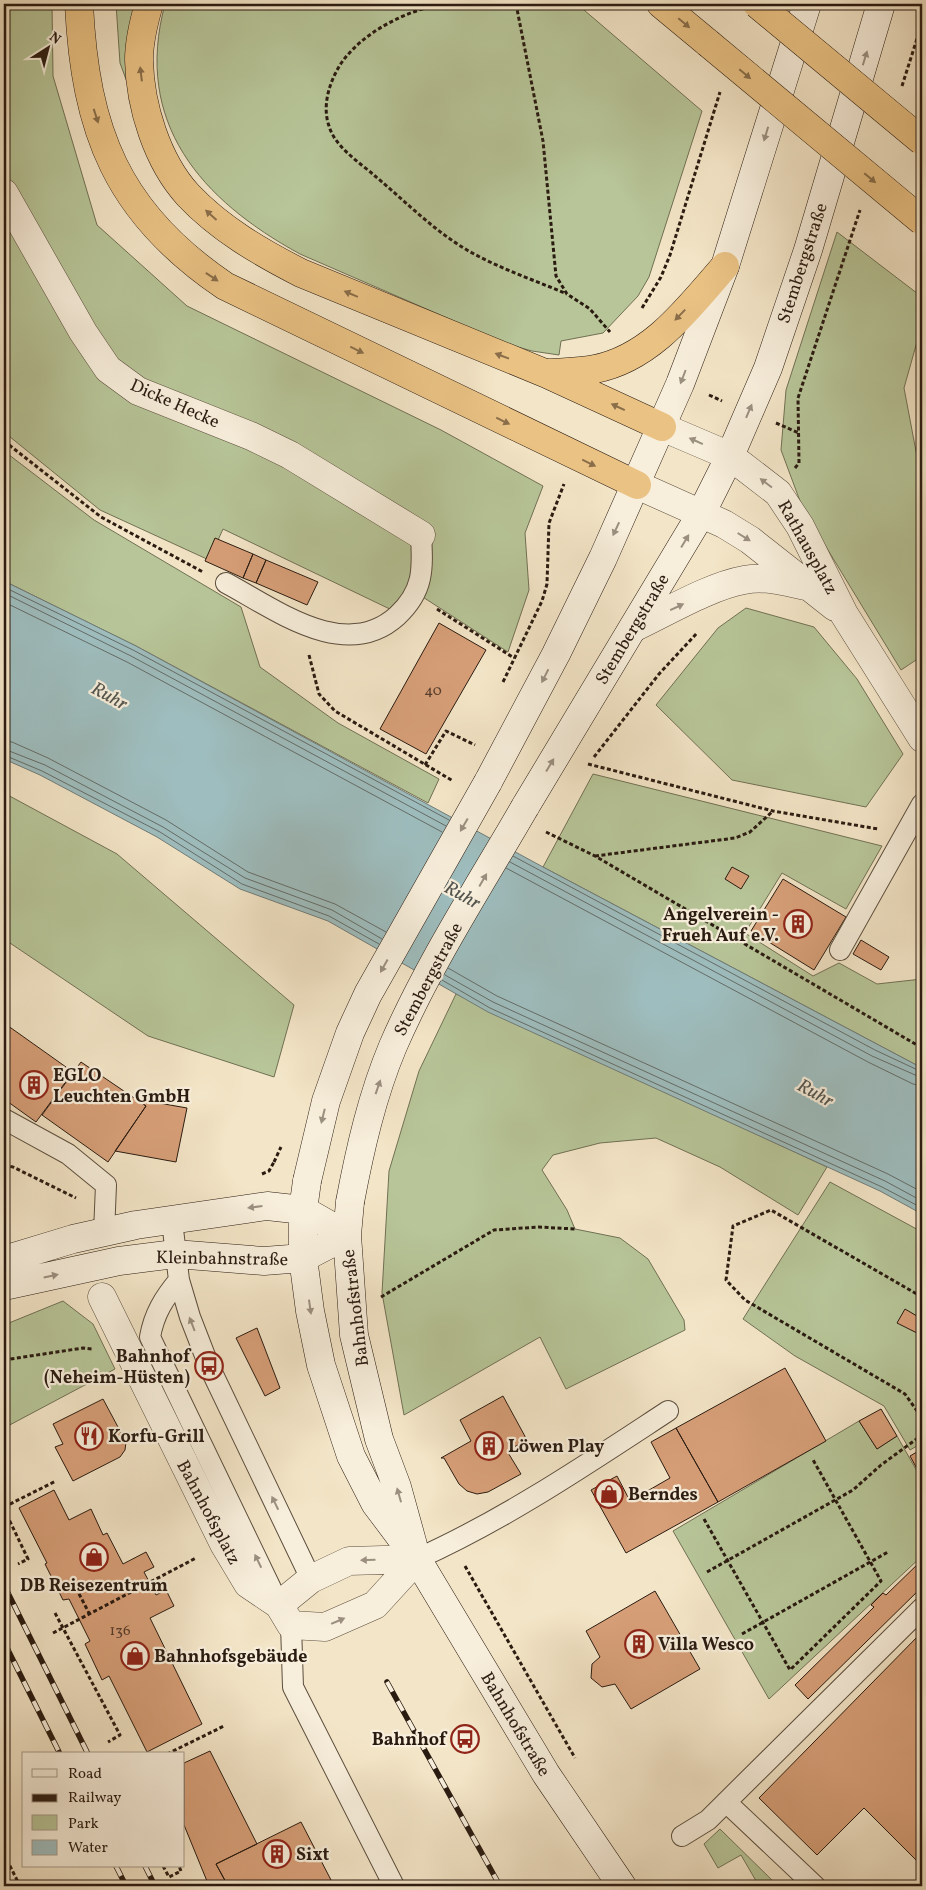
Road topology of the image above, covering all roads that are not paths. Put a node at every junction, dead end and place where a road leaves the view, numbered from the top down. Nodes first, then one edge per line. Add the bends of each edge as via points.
1 (79, 4) edge
2 (149, 4) edge
3 (661, 4) edge
4 (757, 4) edge
5 (807, 4) edge
6 (881, 4) edge
7 (922, 141) edge
8 (4, 193) edge
9 (922, 221) edge
10 (725, 266) junction
11 (547, 374) junction
12 (662, 427) junction
13 (730, 456) junction
14 (637, 485) junction
15 (701, 514) junction
16 (421, 535) joint
17 (226, 583) road end
18 (812, 587) junction
19 (844, 614) junction
20 (633, 628) junction
21 (922, 738) edge
22 (922, 804) edge
23 (840, 950) dead end
24 (4, 1119) edge
25 (303, 1210) junction
26 (172, 1221) junction
27 (104, 1232) junction
28 (347, 1235) junction
29 (303, 1258) junction
30 (4, 1260) edge
31 (177, 1267) junction
32 (4, 1286) edge
33 (102, 1298) dead end
34 (668, 1411) dead end
35 (417, 1559) junction
36 (311, 1579) junction
37 (922, 1608) edge
38 (285, 1615) junction
39 (726, 1802) junction
40 (682, 1836) dead end
41 (394, 1886) edge
42 (622, 1886) edge
43 (815, 1886) edge

1 -> 14 highway via 81,52 91,100 116,173 134,202 198,268 234,290
11 -> 2 highway via 301,273 266,255 214,219 187,193 167,163 145,107 139,59
3 -> 9 highway, bridge
4 - 7 highway, bridge
5 -> 10 main road
13 -> 6 main road, Stembergstraße via 768,368 808,250
8 - 16 main road, Dicke Hecke via 83,332 108,369 138,391 290,455
10 -> 11 highway via 660,336 634,354 596,369
10 -> 12 main road
12 -> 11 highway
13 -> 12 main road, Rathausplatz
12 - 14 main road
13 - 15 main road, Stembergstraße
19 -> 13 main road, Rathausplatz via 800,526 778,492
14 - 15 main road, Rathausplatz
14 -> 25 main road, bridge via 556,654 368,994 350,1033 326,1101
15 -> 18 main road, Rathausplatz via 750,540
20 -> 15 main road, Stembergstraße
16 - 17 lane via 423,569 414,594 385,625 359,634 336,635 308,626
18 - 19 main road, Rathausplatz
20 -> 18 main road, Rathausplatz via 717,588 743,580 782,580
19 - 21 main road, Rathausplatz
28 -> 20 main road, Stembergstraße, bridge via 361,1143 393,1047 443,947
22 - 23 lane
24 - 27 lane via 68,1154 106,1185
25 -> 26 main road, Kleinbahnstraße via 267,1206
25 - 28 main road, Bahnhofstraße
25 - 29 main road, Bahnhofstraße
26 - 27 main road, Kleinbahnstraße
26 - 31 lane
27 - 30 main road, Kleinbahnstraße
28 - 29 main road, Kleinbahnstraße
35 -> 28 main road, Bahnhofstraße via 365,1388 350,1305
29 - 31 main road, Kleinbahnstraße
29 -> 35 main road, Bahnhofstraße via 321,1365 351,1456 375,1503
32 -> 31 main road, Kleinbahnstraße via 119,1261
36 -> 31 lane via 209,1366 190,1317
38 -> 31 lane via 150,1337 152,1322
33 - 38 main road, Bahnhofsplatz via 224,1544 248,1584
34 - 35 lane via 569,1476
35 -> 36 main road via 349,1561
38 -> 35 main road via 325,1627 375,1605
35 - 42 main road, Bahnhofstraße via 546,1774
36 - 38 main road
37 - 39 lane
38 - 41 lane via 293,1687
39 - 40 lane via 708,1820
39 - 43 lane

